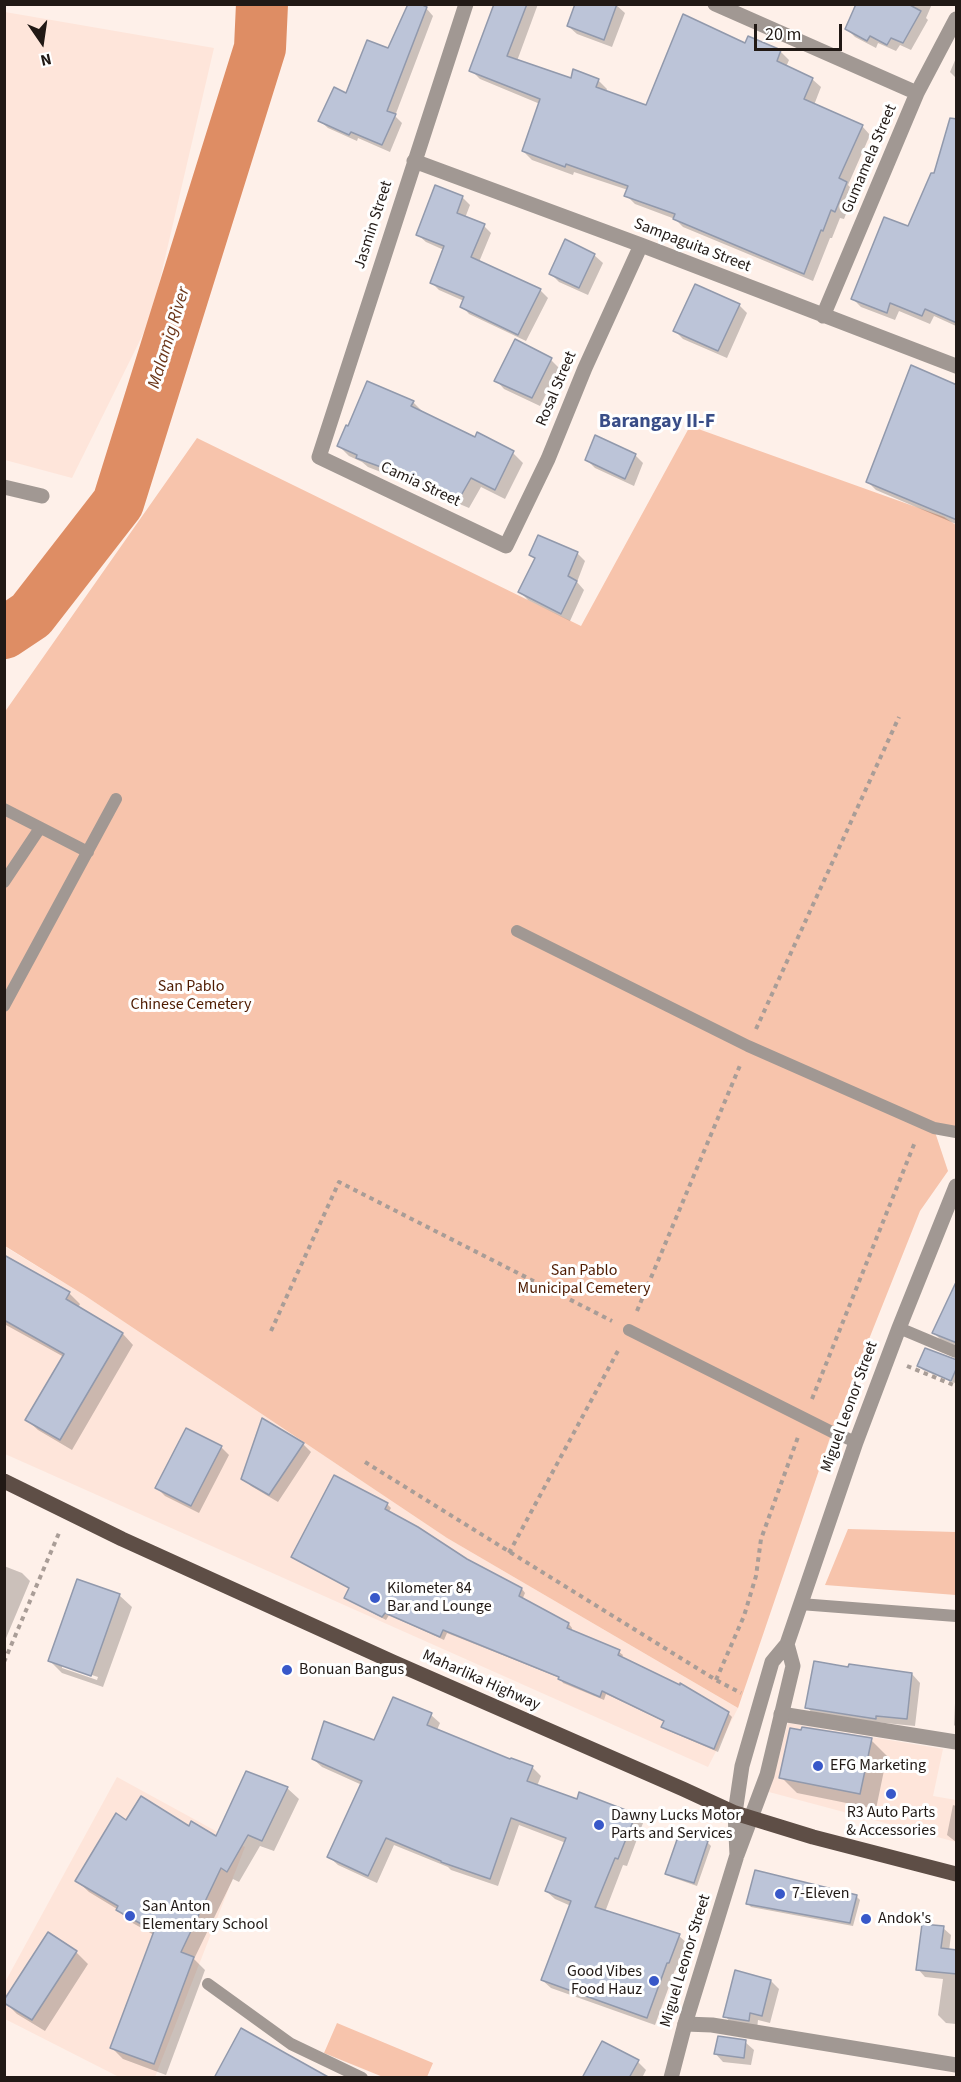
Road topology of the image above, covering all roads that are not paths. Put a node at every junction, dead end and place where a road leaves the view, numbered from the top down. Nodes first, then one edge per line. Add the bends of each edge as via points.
1 (466, 4) edge
2 (715, 4) edge
3 (957, 19) edge
4 (917, 93) junction
5 (414, 161) junction
6 (641, 245) junction
7 (822, 316) junction
8 (957, 366) edge
9 (319, 457) joint
10 (4, 487) edge
11 (42, 496) dead end
12 (506, 546) joint
13 (116, 799) dead end
14 (4, 809) edge
15 (40, 828) junction
16 (88, 852) junction
17 (4, 882) edge
18 (516, 931) dead end
19 (4, 1006) edge
20 (957, 1132) edge
21 (957, 1186) edge
22 (898, 1328) junction
23 (629, 1330) road end
24 (957, 1352) edge
25 (856, 1442) junction
26 (4, 1481) edge
27 (800, 1604) junction
28 (957, 1616) edge
29 (787, 1644) junction
30 (781, 1714) junction
31 (957, 1742) edge
32 (735, 1813) junction
33 (750, 1819) junction
34 (737, 1855) junction
35 (957, 1874) edge
36 (208, 1984) dead end
37 (685, 2024) junction
38 (957, 2065) edge
39 (362, 2078) edge
40 (671, 2078) edge

1 - 5 street, Jasmin Street
2 - 4 street
3 - 4 street, Gumamela Street
4 - 7 street, Gumamela Street
5 - 6 street, Sampaguita Street
5 - 9 street, Jasmin Street
6 - 7 street, Sampaguita Street
6 - 12 street, Rosal Street
7 - 8 street, Sampaguita Street
9 - 12 street, Camia Street
10 - 11 street
13 - 16 lane
14 - 15 lane
15 - 16 lane
15 - 17 lane
16 - 19 lane
18 - 20 lane via 748,1046 934,1128
21 - 22 street, Miguel Leonor Street
22 - 24 lane
22 - 25 street, Miguel Leonor Street
23 - 25 lane
25 - 27 street, Miguel Leonor Street
26 - 32 main road, Maharlika Highway via 393,1662
27 - 28 lane
27 - 29 street, Miguel Leonor Street
29 - 30 street, Miguel Leonor Street via 793,1666
29 - 32 street, Miguel Leonor Street via 772,1662 742,1766
30 - 31 street
30 - 33 street, Miguel Leonor Street via 767,1775
32 - 33 main road, Maharlika Highway
32 - 34 street, Miguel Leonor Street
33 - 34 street, Miguel Leonor Street
33 - 35 main road, Maharlika Highway
34 - 37 street, Miguel Leonor Street
36 - 39 lane via 291,2044
37 - 38 street via 712,2025
37 - 40 street, Miguel Leonor Street

